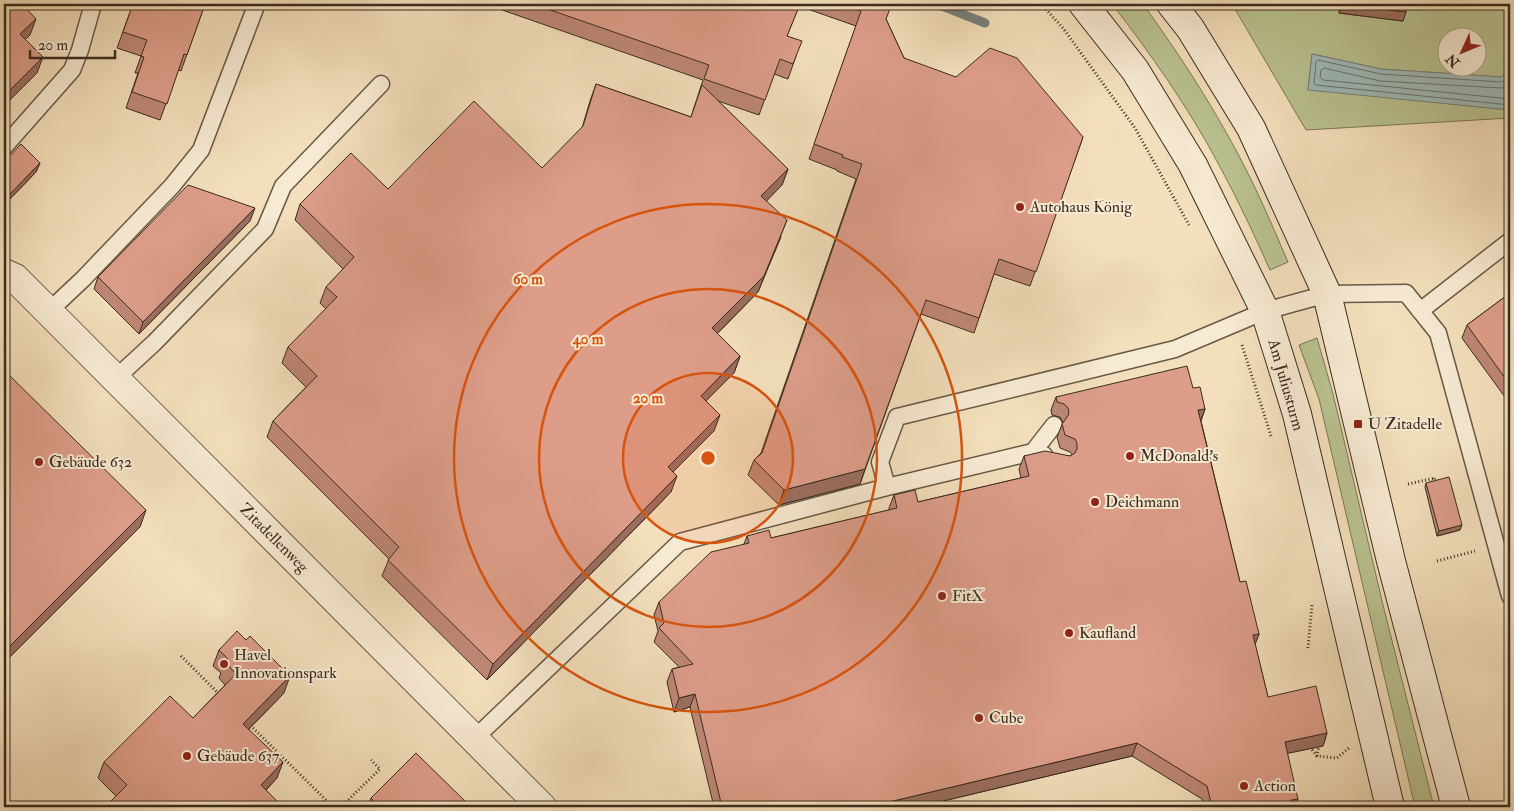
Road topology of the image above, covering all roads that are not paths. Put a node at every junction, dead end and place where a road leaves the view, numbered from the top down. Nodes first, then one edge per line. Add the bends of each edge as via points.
1 (94, 4) edge
2 (1084, 4) edge
3 (1171, 4) edge
4 (256, 6) dead end
5 (381, 84) dead end
6 (4, 147) edge
7 (1510, 241) edge
8 (4, 273) edge
9 (1327, 294) junction
10 (1264, 311) junction
11 (1420, 311) junction
12 (48, 312) junction
13 (115, 379) junction
14 (1054, 426) dead end
15 (1033, 452) junction
16 (1055, 458) edge
17 (887, 487) junction
18 (1510, 596) edge
19 (474, 739) junction
20 (542, 807) edge
21 (1390, 807) edge
22 (1456, 807) edge

1 - 6 lane via 72,70
2 - 10 main road, Am Juliusturm via 1135,70 1193,165
3 - 9 main road via 1190,28 1251,128
4 - 12 lane via 202,150 84,279
5 - 13 lane via 283,186 265,229
7 - 11 lane
8 - 12 main road, Zitadellenweg via 14,278
9 - 10 lane
9 - 11 lane via 1406,293
9 - 22 main road via 1390,561
10 - 17 lane via 1175,349 897,417 880,462
10 - 21 main road, Am Juliusturm via 1296,414
11 - 18 lane via 1438,333
12 - 13 main road, Zitadellenweg
13 - 19 main road, Zitadellenweg
14 - 15 lane
15 - 16 lane
15 - 17 lane
17 - 19 lane via 680,542
19 - 20 main road, Zitadellenweg

